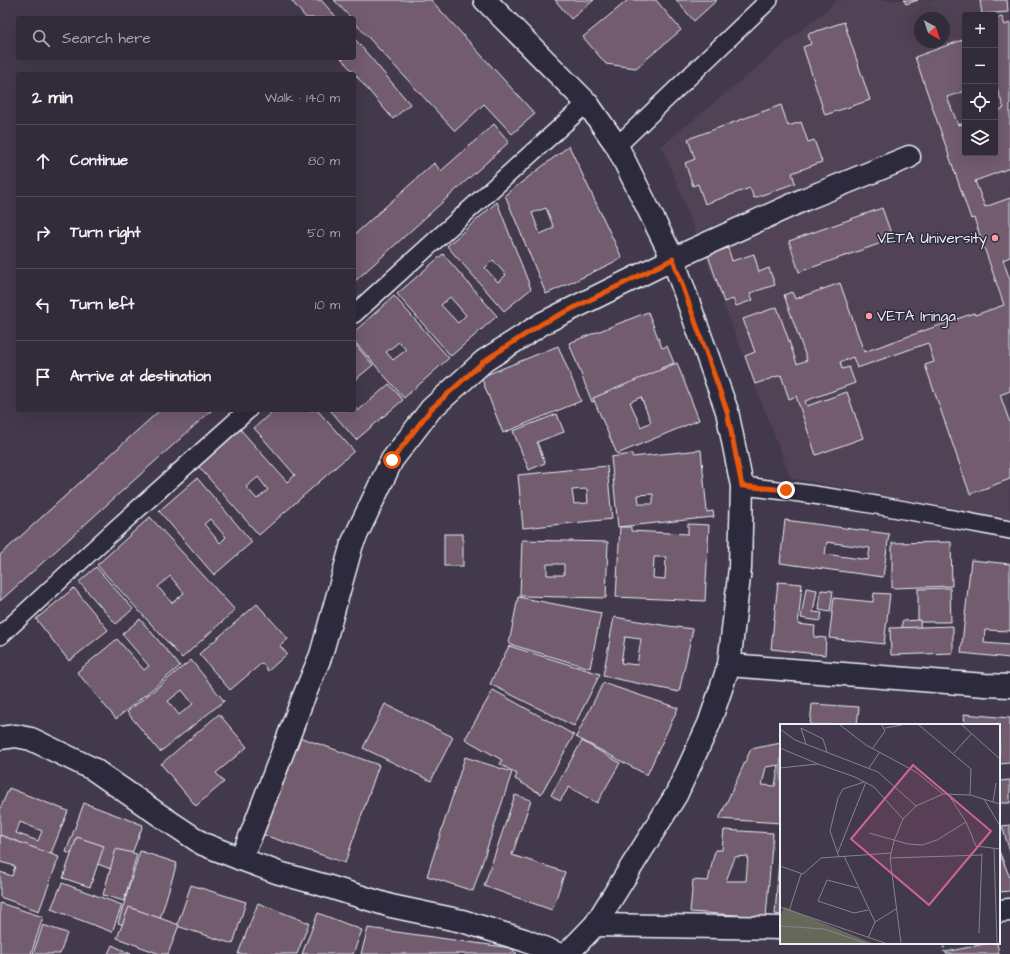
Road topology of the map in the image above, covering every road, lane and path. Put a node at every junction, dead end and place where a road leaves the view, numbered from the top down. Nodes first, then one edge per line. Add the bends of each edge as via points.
1 (485, 0) edge
2 (769, 0) edge
3 (587, 103) junction
4 (617, 146) junction
5 (909, 157) dead end
6 (673, 259) junction
7 (356, 312) edge
8 (246, 412) edge
9 (742, 486) junction
10 (1010, 530) edge
11 (0, 636) edge
12 (729, 665) junction
13 (1010, 686) edge
14 (0, 738) edge
15 (241, 859) junction
16 (1010, 910) edge
17 (1000, 911) edge
18 (595, 924) junction
19 (780, 928) edge
20 (943, 944) edge
21 (558, 954) edge
22 (567, 954) edge
23 (945, 954) edge

1 - 3 street
2 - 4 lane
3 - 4 street
3 - 7 lane
4 - 6 street
5 - 6 street via 803,200
6 - 9 street via 727,411
6 - 15 street via 543,323 484,361 431,409 392,460 352,544 321,655
8 - 11 lane
9 - 10 lane via 836,498
9 - 12 street via 740,568
12 - 13 street
12 - 18 street via 709,724 676,795
14 - 15 street via 16,736 31,739 93,769 203,844
15 - 21 street via 391,906 462,921 524,940
16 - 17 street
18 - 19 street
18 - 22 street
20 - 23 path

